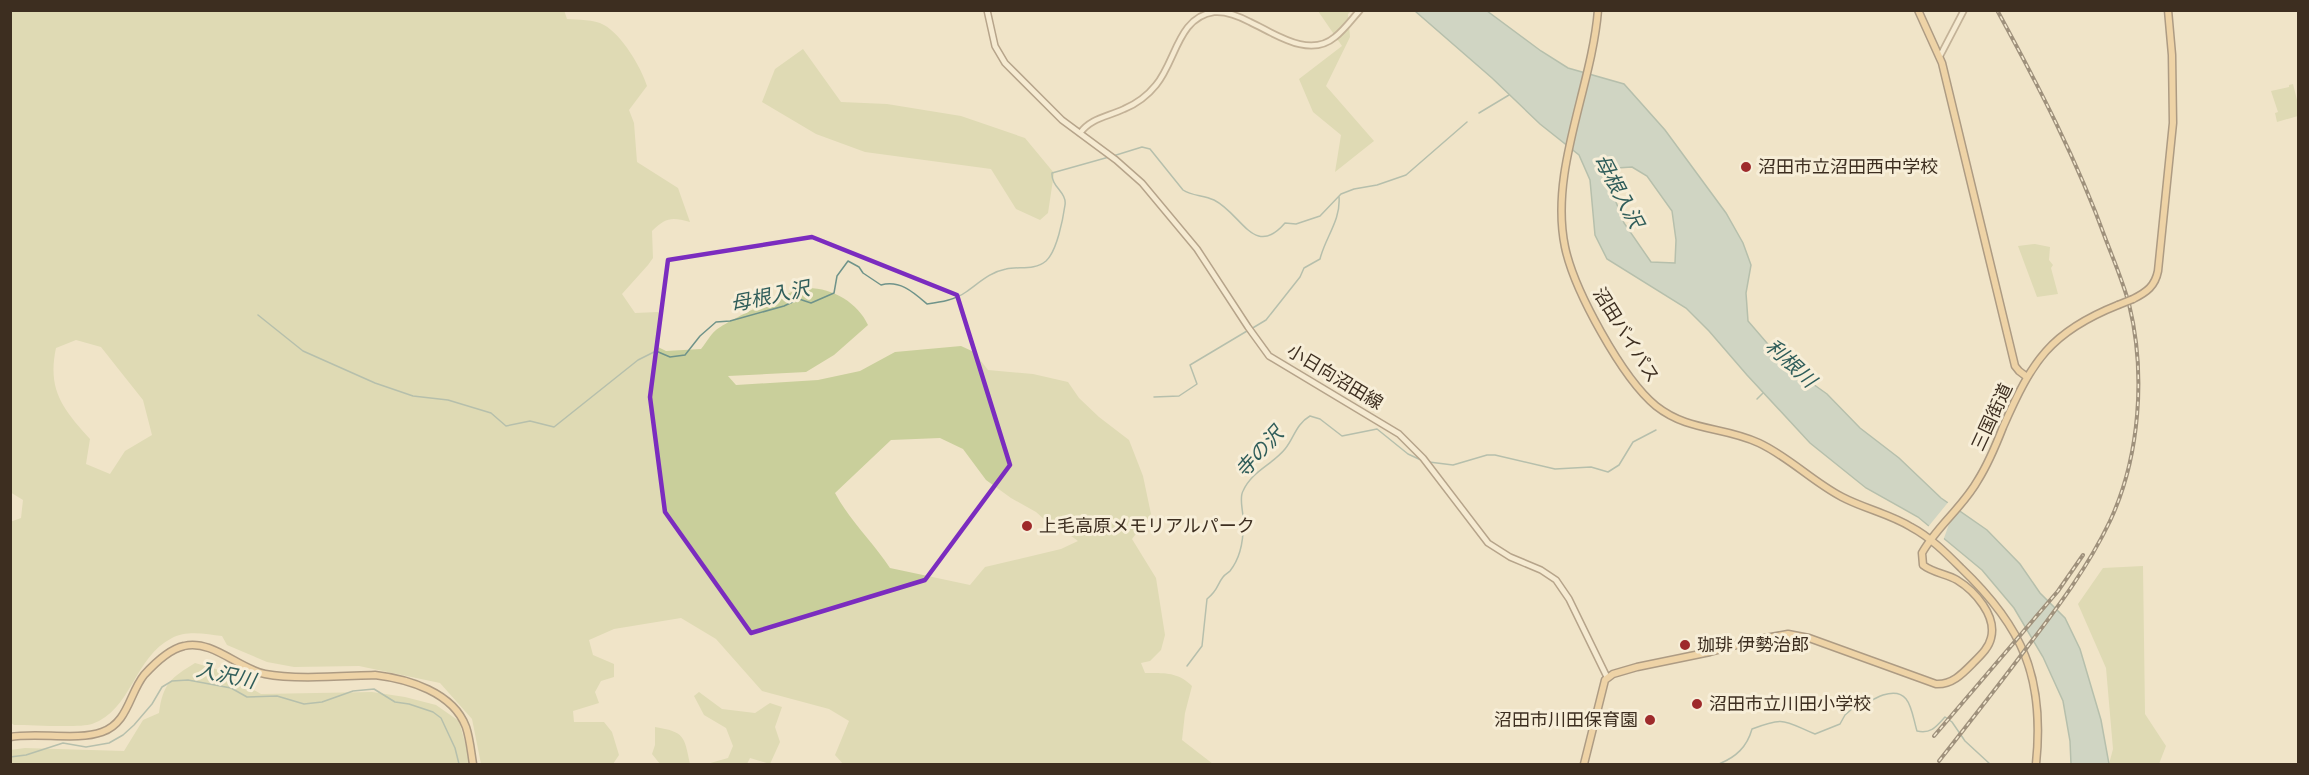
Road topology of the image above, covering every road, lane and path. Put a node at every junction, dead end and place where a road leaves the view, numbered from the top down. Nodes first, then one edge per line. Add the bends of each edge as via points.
1 (987, 10) edge
2 (1360, 10) edge
3 (1598, 10) edge
4 (1918, 10) edge
5 (1964, 10) edge
6 (2168, 10) edge
7 (1940, 56) junction
8 (1080, 133) junction
9 (2027, 377) junction
10 (1931, 540) junction
11 (1607, 677) junction
12 (10, 736) edge
13 (473, 765) edge
14 (1584, 765) edge
15 (2036, 765) edge

1 - 8 main road, 小日向沼田線 via 1000,57
2 - 8 street via 1330,40 1307,46 1233,14 1204,15 1192,22 1164,75 1144,97 1090,122
3 - 10 highway, 沼田バイパス via 1563,188 1562,221 1568,257 1587,306 1623,366 1655,405 1683,423 1758,442 1844,498 1904,523
4 - 7 highway, 三国街道
5 - 7 street
6 - 9 highway, bridge via 2173,123 2154,284 2083,320 2055,341
7 - 9 highway, 三国街道 via 2015,366
8 - 11 main road, 小日向沼田線 via 1129,171 1162,206 1211,268 1269,356 1399,434 1423,458 1488,543 1556,580
9 - 10 highway, 三国街道 via 1978,481
10 - 11 highway via 1922,553 1923,565 1970,590 1980,600 1992,628 1990,643 1981,655 1947,683 1928,682 1809,638 1788,634
10 - 15 highway via 1989,595 2021,646 2037,700
11 - 14 highway
12 - 13 highway via 102,732 124,714 143,676 166,655 186,645 208,648 264,674 382,676 435,693 447,700 461,719

